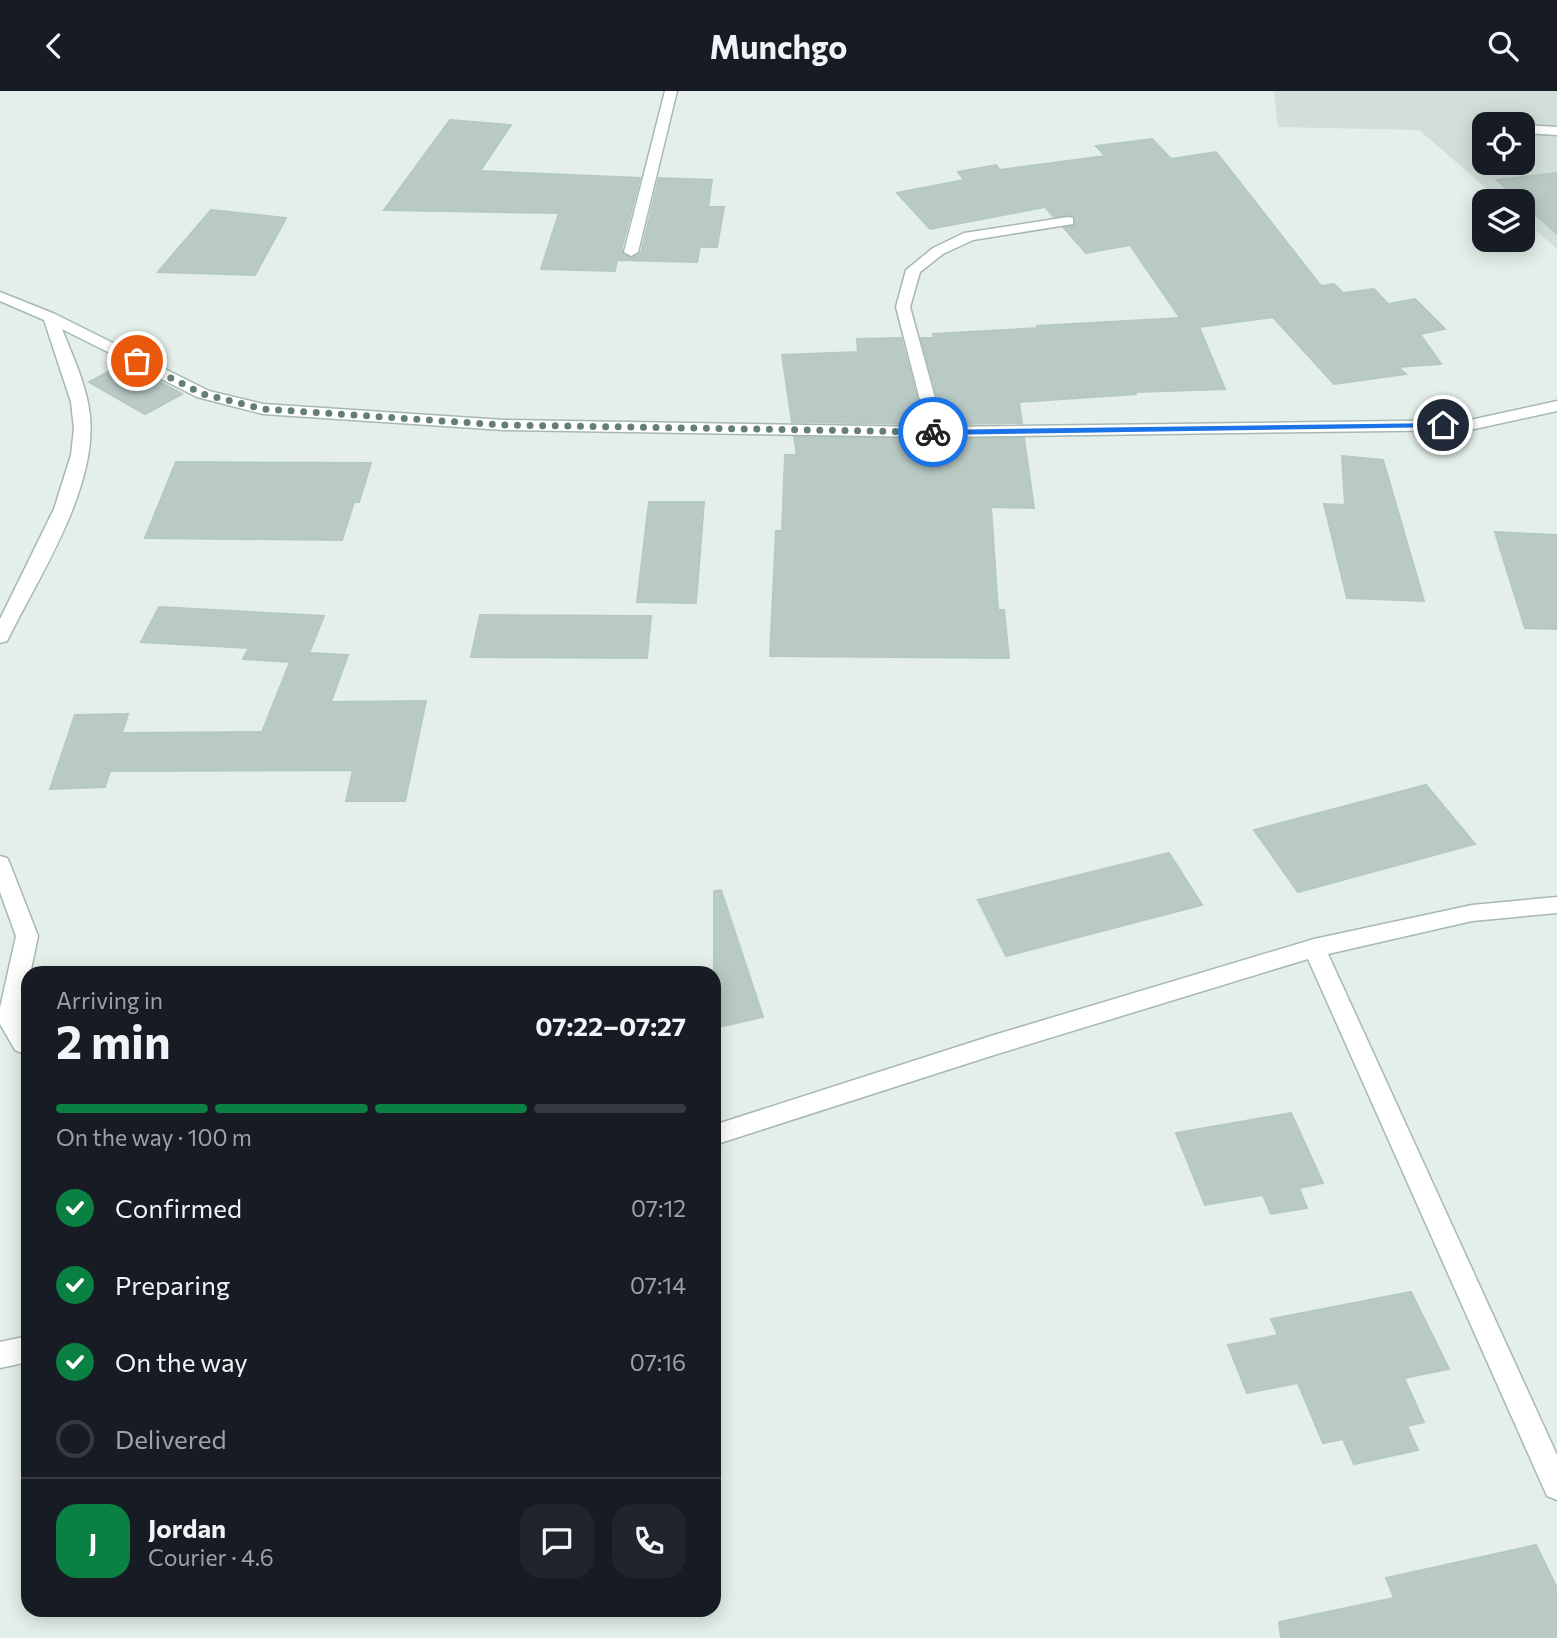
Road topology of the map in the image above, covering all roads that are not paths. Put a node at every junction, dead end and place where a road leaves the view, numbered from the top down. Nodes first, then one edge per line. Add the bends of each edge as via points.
1 (671, 91) edge
2 (1535, 130) edge
3 (1557, 131) edge
4 (1068, 221) dead end
5 (631, 252) dead end
6 (0, 296) edge
7 (50, 317) junction
8 (1557, 406) edge
9 (936, 432) junction
10 (0, 637) edge
11 (0, 864) edge
12 (1557, 905) edge
13 (1314, 949) junction
14 (21, 1040) edge
15 (721, 1133) edge
16 (21, 1350) edge
17 (0, 1355) edge
18 (1557, 1486) edge

1 - 5 street
2 - 3 street
4 - 9 street via 969,236 913,270 902,307
6 - 7 street
7 - 9 street via 203,394 263,409 504,425
7 - 10 street via 73,380 82,427 76,468 67,500
8 - 9 street via 1470,425
11 - 14 street via 27,936 9,1019
12 - 13 street via 1472,913
13 - 15 street
13 - 18 street
16 - 17 street

